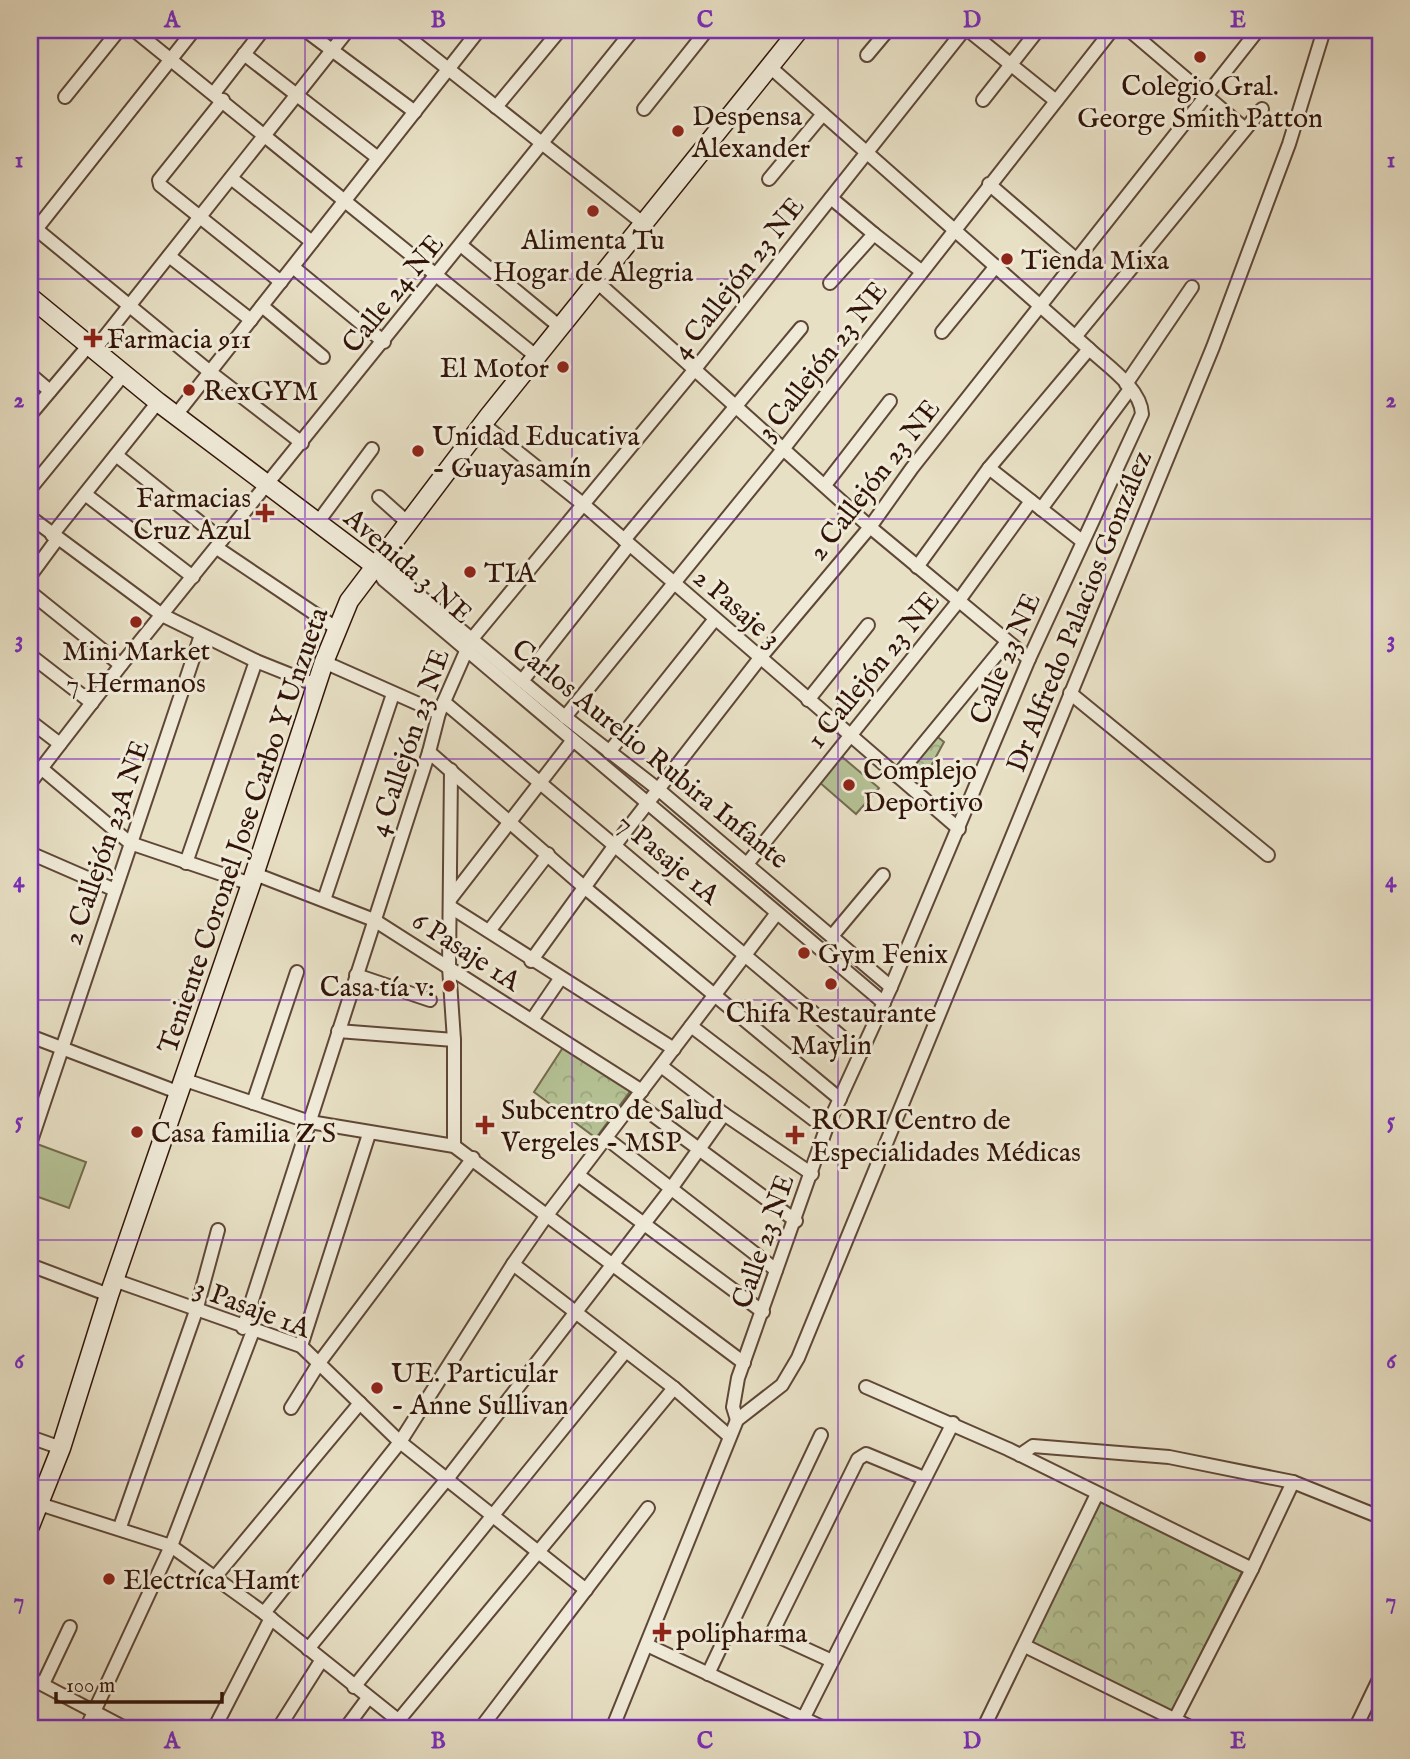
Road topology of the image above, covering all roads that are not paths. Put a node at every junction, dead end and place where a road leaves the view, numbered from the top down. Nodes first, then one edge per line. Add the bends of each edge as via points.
1 (119, 30) edge
2 (134, 30) edge
3 (194, 30) edge
4 (263, 30) edge
5 (305, 30) edge
6 (348, 30) edge
7 (399, 30) edge
8 (479, 30) edge
9 (560, 30) edge
10 (633, 30) edge
11 (707, 30) edge
12 (799, 30) edge
13 (888, 30) edge
14 (966, 30) edge
15 (1038, 30) edge
16 (1112, 30) edge
17 (1129, 30) edge
18 (1258, 30) edge
19 (1324, 30) edge
20 (332, 50) junction
21 (244, 54) junction
22 (867, 55) dead end
23 (172, 59) junction
24 (1011, 64) junction
25 (770, 67) junction
26 (448, 69) junction
27 (297, 94) junction
28 (219, 96) junction
29 (1206, 96) junction
30 (65, 97) dead end
31 (983, 100) dead end
32 (1056, 101) junction
33 (496, 107) junction
34 (644, 109) dead end
35 (1262, 109) dead end
36 (415, 112) junction
37 (823, 114) junction
38 (1244, 128) junction
39 (265, 134) junction
40 (541, 144) junction
41 (867, 153) junction
42 (379, 158) junction
43 (231, 178) junction
44 (768, 178) dead end
45 (989, 184) junction
46 (831, 198) junction
47 (346, 200) junction
48 (199, 218) junction
49 (644, 224) junction
50 (954, 229) junction
51 (32, 230) edge
52 (874, 234) junction
53 (312, 242) junction
54 (462, 246) junction
55 (169, 256) junction
56 (1078, 261) junction
57 (996, 266) junction
58 (293, 267) junction
59 (921, 271) junction
60 (438, 275) junction
61 (596, 281) junction
62 (281, 282) junction
63 (830, 283) dead end
64 (1192, 287) dead end
65 (30, 297) edge
66 (1040, 305) junction
67 (129, 306) junction
68 (262, 306) junction
69 (251, 320) junction
70 (560, 327) junction
71 (802, 328) dead end
72 (942, 332) dead end
73 (1075, 337) junction
74 (384, 341) junction
75 (92, 347) junction
76 (1089, 349) junction
77 (323, 357) dead end
78 (537, 357) junction
79 (695, 369) junction
80 (210, 372) junction
81 (30, 374) edge
82 (124, 374) junction
83 (1128, 387) junction
84 (50, 391) junction
85 (890, 401) dead end
86 (158, 402) junction
87 (738, 406) junction
88 (30, 415) edge
89 (176, 415) junction
90 (484, 425) junction
91 (302, 443) junction
92 (784, 448) junction
93 (372, 449) dead end
94 (116, 456) junction
95 (989, 468) junction
96 (268, 485) junction
97 (825, 485) junction
98 (30, 489) edge
99 (85, 494) junction
100 (379, 497) dead end
101 (584, 505) junction
102 (1036, 505) junction
103 (30, 517) edge
104 (318, 522) junction
105 (407, 522) junction
106 (870, 527) junction
107 (55, 536) junction
108 (1082, 541) junction
109 (627, 542) junction
110 (219, 544) junction
111 (374, 565) junction
112 (917, 567) junction
113 (30, 576) edge
114 (193, 577) junction
115 (673, 584) junction
116 (30, 592) edge
117 (957, 603) junction
118 (162, 615) junction
119 (715, 619) junction
120 (868, 625) dead end
121 (336, 628) junction
122 (201, 635) junction
123 (1007, 642) junction
124 (468, 644) junction
125 (30, 655) edge
126 (760, 658) junction
127 (1029, 659) junction
128 (256, 661) junction
129 (324, 662) junction
130 (121, 665) junction
131 (522, 681) junction
132 (316, 685) junction
133 (1070, 693) junction
134 (393, 694) junction
135 (808, 700) junction
136 (92, 703) junction
137 (441, 708) junction
138 (565, 717) junction
139 (30, 720) edge
140 (849, 735) junction
141 (573, 740) junction
142 (60, 744) junction
143 (429, 752) junction
144 (609, 752) junction
145 (41, 768) junction
146 (452, 770) junction
147 (897, 776) junction
148 (540, 782) junction
149 (30, 783) edge
150 (659, 790) junction
151 (649, 804) junction
152 (511, 822) junction
153 (959, 829) junction
154 (130, 843) junction
155 (615, 845) junction
156 (30, 853) edge
157 (548, 854) junction
158 (1268, 855) dead end
159 (186, 863) junction
160 (747, 864) junction
161 (883, 875) dead end
162 (253, 879) junction
163 (584, 887) junction
164 (114, 890) junction
165 (324, 900) junction
166 (452, 903) junction
167 (777, 912) junction
168 (374, 920) junction
169 (489, 931) junction
170 (832, 936) junction
171 (746, 953) junction
172 (531, 961) junction
173 (449, 967) junction
174 (297, 972) dead end
175 (356, 975) junction
176 (560, 979) junction
177 (891, 987) junction
178 (716, 993) junction
179 (430, 1000) dead end
180 (884, 1003) junction
181 (532, 1020) junction
182 (691, 1026) junction
183 (338, 1031) junction
184 (30, 1037) edge
185 (454, 1040) junction
186 (61, 1047) junction
187 (674, 1049) junction
188 (861, 1053) junction
189 (661, 1066) junction
190 (182, 1086) junction
191 (638, 1096) junction
192 (839, 1099) junction
193 (253, 1103) junction
194 (723, 1114) junction
195 (310, 1122) junction
196 (826, 1129) junction
197 (369, 1134) junction
198 (606, 1138) junction
199 (30, 1144) edge
200 (454, 1146) junction
201 (699, 1151) junction
202 (473, 1158) junction
203 (812, 1174) junction
204 (578, 1175) junction
205 (670, 1190) junction
206 (547, 1215) junction
207 (796, 1221) junction
208 (643, 1225) junction
209 (218, 1230) dead end
210 (513, 1264) junction
211 (611, 1264) junction
212 (30, 1265) edge
213 (776, 1270) junction
214 (112, 1287) junction
215 (196, 1311) junction
216 (763, 1312) junction
217 (575, 1313) junction
218 (248, 1329) junction
219 (301, 1346) junction
220 (625, 1352) junction
221 (319, 1363) junction
222 (744, 1363) junction
223 (866, 1387) dead end
224 (674, 1388) junction
225 (360, 1403) junction
226 (290, 1408) dead end
227 (737, 1420) junction
228 (953, 1423) junction
229 (821, 1435) dead end
230 (729, 1436) junction
231 (30, 1437) edge
232 (400, 1442) junction
233 (61, 1448) junction
234 (1020, 1455) junction
235 (924, 1478) junction
236 (447, 1479) junction
237 (1293, 1482) junction
238 (1097, 1494) junction
239 (35, 1503) edge
240 (648, 1508) dead end
241 (493, 1517) junction
242 (1380, 1517) edge
243 (30, 1526) edge
244 (120, 1527) junction
245 (171, 1546) junction
246 (538, 1553) junction
247 (1252, 1569) junction
248 (215, 1577) junction
249 (586, 1590) junction
250 (268, 1615) junction
251 (70, 1628) dead end
252 (647, 1645) junction
253 (1025, 1646) junction
254 (308, 1649) junction
255 (321, 1661) junction
256 (832, 1661) junction
257 (708, 1674) junction
258 (1380, 1677) edge
259 (30, 1678) edge
260 (43, 1684) junction
261 (354, 1687) junction
262 (368, 1698) junction
263 (94, 1712) junction
264 (1175, 1720) junction
265 (398, 1721) junction
266 (801, 1724) edge
267 (86, 1729) edge
268 (127, 1729) edge
269 (214, 1729) edge
270 (278, 1729) edge
271 (345, 1729) edge
272 (409, 1729) edge
273 (480, 1729) edge
274 (612, 1729) edge
275 (825, 1729) edge
276 (983, 1729) edge
277 (1194, 1729) edge
278 (1355, 1729) edge

1 - 30 street
2 - 23 street
3 - 23 street
4 - 21 street
5 - 20 street
6 - 20 street
7 - 26 street
8 - 26 street
9 - 33 street
10 - 40 street, Calle 24 NE
11 - 34 street
12 - 25 street, Teniente Coronel Jose Carbo Y Unzueta
13 - 22 street
14 - 24 street
14 - 41 street, 4 Callejón 23 NE
15 - 24 street
16 - 32 street, 3 Callejón 23 NE
17 - 29 street
18 - 29 street, 2 Callejón 23 NE
19 - 133 street, Dr Alfredo Palacios González via 1245,265
20 - 27 street
20 - 36 street
21 - 27 street
21 - 28 street
23 - 28 street
23 - 51 street
24 - 31 street
24 - 32 street
25 - 37 street
25 - 49 street, Teniente Coronel Jose Carbo Y Unzueta
26 - 33 street
26 - 36 street
27 - 39 street
27 - 42 street
28 - 39 street
28 - 48 street via 159,182
29 - 38 street
29 - 56 street, 2 Callejón 23 NE
32 - 45 street, 3 Callejón 23 NE
33 - 40 street
35 - 38 street
36 - 42 street
37 - 41 street
37 - 44 street
38 - 73 street
39 - 43 street
39 - 47 street
40 - 49 street
40 - 54 street, Calle 24 NE
41 - 46 street, 4 Callejón 23 NE
41 - 50 street
42 - 47 street
43 - 48 street
43 - 53 street
45 - 50 street, 3 Callejón 23 NE
45 - 56 street
46 - 52 street
46 - 79 street, 4 Callejón 23 NE
47 - 53 street
47 - 60 street
48 - 55 street
48 - 62 street
49 - 61 street, Teniente Coronel Jose Carbo Y Unzueta
50 - 57 street
50 - 59 street, 3 Callejón 23 NE
51 - 67 street
52 - 59 street
52 - 63 street
53 - 58 street
54 - 60 street, Calle 24 NE
54 - 70 street
55 - 67 street
55 - 69 street
56 - 66 street, 2 Callejón 23 NE
57 - 66 street
57 - 72 street
58 - 62 street
58 - 74 street
59 - 92 street, 3 Callejón 23 NE
60 - 74 street, Calle 24 NE
60 - 78 street
61 - 70 street, Teniente Coronel Jose Carbo Y Unzueta
61 - 79 street
62 - 68 street
64 - 83 street, 1 Callejón 23 NE
65 - 75 street
66 - 73 street
66 - 106 street, 2 Callejón 23 NE
67 - 75 street
67 - 80 street
68 - 69 street
68 - 77 street
69 - 80 street
70 - 78 street, Teniente Coronel Jose Carbo Y Unzueta
71 - 87 street
73 - 76 street
74 - 91 street, Calle 24 NE
75 - 82 street
75 - 84 street
76 - 83 street
76 - 95 street
78 - 90 street, Teniente Coronel Jose Carbo Y Unzueta
79 - 87 street
79 - 101 street, 4 Callejón 23 NE
80 - 89 street
80 - 91 street
81 - 84 street
82 - 86 street
82 - 98 street
83 - 102 street, 1 Callejón 23 NE
83 - 108 street, Calle 23 NE via 1142,407 1141,418
84 - 88 street
85 - 97 street
86 - 89 street
86 - 94 street
87 - 92 street
87 - 109 street
89 - 96 street
90 - 101 street, 2 Pasaje 3
90 - 105 street, Teniente Coronel Jose Carbo Y Unzueta
91 - 96 street, Calle 24 NE
92 - 97 street
92 - 115 street, 3 Callejón 23 NE
93 - 104 street
94 - 99 street
94 - 110 street
95 - 102 street
95 - 112 street
96 - 104 street
96 - 110 street, Calle 24 NE
97 - 106 street
99 - 107 street
99 - 114 street
100 - 105 street
101 - 109 street, 2 Pasaje 3
101 - 124 street, 4 Callejón 23 NE
102 - 108 street
102 - 117 street, 1 Callejón 23 NE
103 - 107 street
104 - 111 street, Avenida 3 NE
105 - 111 street, Teniente Coronel Jose Carbo Y Unzueta
106 - 112 street
106 - 126 street, 2 Callejón 23 NE
107 - 113 street
107 - 118 street
108 - 127 street, Calle 23 NE
109 - 115 street, 2 Pasaje 3
109 - 131 street
110 - 114 street, Calle 24 NE
110 - 121 street
111 - 121 street, Teniente Coronel Jose Carbo Y Unzueta
111 - 124 street, Avenida 3 NE via 384,580
112 - 117 street
114 - 118 street, Calle 24 NE
115 - 119 street, 2 Pasaje 3
115 - 138 street, 3 Callejón 23 NE
116 - 130 street
117 - 123 street
117 - 140 street, 1 Callejón 23 NE
118 - 122 street
118 - 130 street, Calle 24 NE
119 - 126 street, 2 Pasaje 3
119 - 144 street
120 - 135 street
121 - 129 street, Teniente Coronel Jose Carbo Y Unzueta
122 - 128 street
122 - 154 street, 2 Callejón 23A NE
123 - 127 street
123 - 147 street
124 - 131 street, Carlos Aurelio Rubira Infante
124 - 137 street, 4 Callejón 23 NE
124 - 141 street, Carlos Aurelio Rubira Infante
125 - 136 street
126 - 135 street, 2 Pasaje 3
126 - 150 street, 2 Callejón 23 NE
127 - 153 street, Calle 23 NE
128 - 132 street
128 - 159 street
129 - 132 street, Teniente Coronel Jose Carbo Y Unzueta
129 - 134 street, 7 Pasaje 1A
130 - 136 street, Calle 24 NE
131 - 138 street, Carlos Aurelio Rubira Infante
132 - 162 street, Teniente Coronel Jose Carbo Y Unzueta
133 - 158 street
133 - 227 street, Dr Alfredo Palacios González via 798,1358 782,1385
134 - 137 street, 7 Pasaje 1A
134 - 165 street
135 - 140 street, 2 Pasaje 3
136 - 142 street, Calle 24 NE
137 - 143 street, 4 Callejón 23 NE
137 - 148 street, 7 Pasaje 1A
138 - 144 street, Carlos Aurelio Rubira Infante
139 - 142 street
140 - 147 street, 2 Pasaje 3
140 - 160 street, 1 Callejón 23 NE
141 - 148 street
141 - 151 street, Carlos Aurelio Rubira Infante
142 - 145 street, Calle 24 NE
143 - 146 street
143 - 168 street, 4 Callejón 23 NE
144 - 150 street, Carlos Aurelio Rubira Infante
145 - 149 street, Calle 24 NE
145 - 154 street
146 - 152 street
146 - 166 street
147 - 153 street, 2 Pasaje 3
148 - 152 street
148 - 155 street, 7 Pasaje 1A
150 - 151 street, 2 Callejón 23 NE
150 - 160 street, Carlos Aurelio Rubira Infante
151 - 155 street, 2 Callejón 23 NE
151 - 167 street, Carlos Aurelio Rubira Infante
152 - 157 street
152 - 166 street
153 - 177 street, Calle 23 NE
154 - 159 street, 6 Pasaje 1A
154 - 164 street, 2 Callejón 23A NE
155 - 163 street, 2 Callejón 23 NE
155 - 171 street, 7 Pasaje 1A
156 - 164 street
157 - 163 street
157 - 169 street
159 - 162 street, 6 Pasaje 1A
160 - 170 street, Carlos Aurelio Rubira Infante
161 - 170 street
162 - 165 street, 6 Pasaje 1A
162 - 190 street, Teniente Coronel Jose Carbo Y Unzueta
163 - 172 street, 2 Callejón 23 NE
163 - 178 street
164 - 186 street, 2 Callejón 23A NE
165 - 168 street, 6 Pasaje 1A
166 - 169 street
166 - 173 street
167 - 171 street
167 - 180 street, Carlos Aurelio Rubira Infante
168 - 173 street, 6 Pasaje 1A
168 - 175 street, 4 Callejón 23 NE
169 - 172 street
170 - 177 street, Carlos Aurelio Rubira Infante
171 - 178 street
171 - 188 street, 7 Pasaje 1A
172 - 176 street
173 - 181 street, 6 Pasaje 1A
173 - 185 street
174 - 193 street
175 - 179 street
175 - 183 street, 4 Callejón 23 NE
176 - 181 street
176 - 187 street
177 - 180 street, Calle 23 NE
178 - 182 street
178 - 192 street
180 - 188 street, Calle 23 NE
181 - 191 street, 6 Pasaje 1A
182 - 187 street
182 - 196 street
183 - 185 street
183 - 195 street, 4 Callejón 23 NE
184 - 186 street
185 - 200 street
186 - 190 street
186 - 199 street, 2 Callejón 23A NE
187 - 189 street
188 - 192 street, Calle 23 NE
189 - 191 street
189 - 194 street
190 - 193 street
190 - 214 street, Teniente Coronel Jose Carbo Y Unzueta
191 - 198 street
191 - 201 street, 6 Pasaje 1A
192 - 196 street, Calle 23 NE
193 - 195 street
194 - 201 street
194 - 203 street
195 - 197 street
195 - 218 street, 4 Callejón 23 NE
196 - 203 street, Calle 23 NE
197 - 200 street
197 - 219 street
198 - 204 street
198 - 205 street
200 - 202 street
201 - 205 street
201 - 207 street, 6 Pasaje 1A
202 - 206 street
202 - 221 street
203 - 207 street, Calle 23 NE
204 - 206 street
204 - 208 street
205 - 208 street
205 - 213 street
206 - 210 street
206 - 211 street
207 - 213 street, Calle 23 NE
208 - 211 street
208 - 216 street
209 - 215 street
210 - 217 street
210 - 232 street
211 - 217 street
211 - 222 street
212 - 214 street, 3 Pasaje 1A
213 - 216 street, Calle 23 NE
214 - 215 street, 3 Pasaje 1A
214 - 233 street, Teniente Coronel Jose Carbo Y Unzueta
215 - 218 street, 3 Pasaje 1A
215 - 244 street
216 - 222 street, Calle 23 NE
217 - 220 street
217 - 236 street
218 - 219 street, 3 Pasaje 1A
218 - 245 street, 4 Callejón 23 NE
219 - 221 street, 3 Pasaje 1A
220 - 224 street
220 - 241 street
221 - 225 street, 3 Pasaje 1A
221 - 226 street
222 - 227 street, Calle 23 NE via 733,1408
223 - 228 street
224 - 230 street
224 - 246 street
225 - 232 street, 3 Pasaje 1A
225 - 248 street
227 - 230 street, Dr Alfredo Palacios González
228 - 234 street
228 - 235 street
229 - 257 street
230 - 252 street, Dr Alfredo Palacios González
231 - 233 street
232 - 236 street, 3 Pasaje 1A
232 - 250 street
233 - 239 street, Teniente Coronel Jose Carbo Y Unzueta
234 - 237 street via 1033,1446 1126,1452
234 - 238 street
235 - 256 street
235 - 256 street via 866,1454 858,1459 774,1629 784,1639
236 - 241 street, 3 Pasaje 1A
236 - 254 street
237 - 242 street
237 - 247 street
238 - 247 street
238 - 253 street
239 - 243 street, Teniente Coronel Jose Carbo Y Unzueta
239 - 244 street
240 - 249 street
241 - 246 street, 3 Pasaje 1A
241 - 261 street
244 - 245 street
245 - 248 street
245 - 263 street, 4 Callejón 23 NE
246 - 249 street, 3 Pasaje 1A
246 - 265 street
247 - 264 street
248 - 250 street
249 - 273 street
250 - 254 street
250 - 269 street
251 - 260 street
252 - 257 street
252 - 274 street, Dr Alfredo Palacios González
253 - 264 street
253 - 276 street
254 - 255 street
255 - 261 street
255 - 270 street
256 - 266 street
257 - 266 street
258 - 278 street
259 - 260 street
260 - 263 street
261 - 262 street
262 - 265 street
262 - 271 street
263 - 267 street, 4 Callejón 23 NE
263 - 268 street
264 - 277 street
265 - 272 street
266 - 275 street

